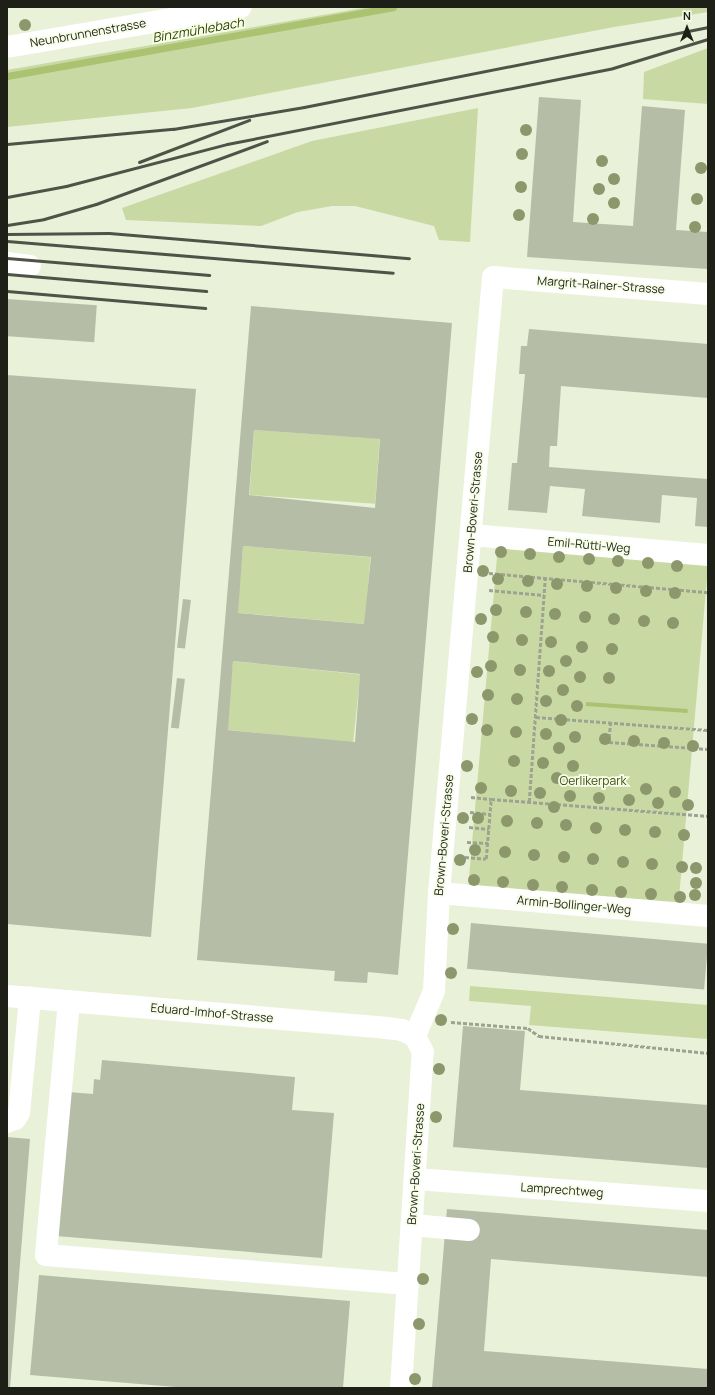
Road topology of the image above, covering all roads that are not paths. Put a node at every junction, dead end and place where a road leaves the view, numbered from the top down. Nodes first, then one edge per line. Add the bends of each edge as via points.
1 (241, 7) edge
2 (192, 11) edge
3 (166, 13) edge
4 (7, 47) edge
5 (7, 263) edge
6 (30, 266) dead end
7 (493, 277) joint
8 (708, 294) edge
9 (471, 535) junction
10 (708, 555) edge
11 (439, 893) junction
12 (708, 916) edge
13 (7, 996) edge
14 (30, 998) junction
15 (69, 1001) junction
16 (415, 1036) junction
17 (7, 1122) edge
18 (416, 1179) junction
19 (708, 1200) edge
20 (412, 1225) junction
21 (469, 1230) dead end
22 (408, 1284) junction
23 (401, 1388) edge

1 - 2 street, Neunbrunnenstrasse
2 - 3 street, Neunbrunnenstrasse
3 - 4 street, Neunbrunnenstrasse
5 - 6 street
7 - 8 street, Margrit-Rainer-Strasse
7 - 9 street, Brown-Boveri-Strasse
9 - 10 street, Emil-Rütti-Weg
9 - 11 street, Brown-Boveri-Strasse
11 - 12 street, Armin-Bollinger-Weg
11 - 16 street, Brown-Boveri-Strasse via 434,991
13 - 14 street, Eduard-Imhof-Strasse
14 - 15 street, Eduard-Imhof-Strasse
14 - 17 street via 19,1113 15,1119
15 - 16 street, Eduard-Imhof-Strasse via 386,1028 402,1030
15 - 22 street via 46,1254
16 - 18 street, Brown-Boveri-Strasse via 423,1052
18 - 19 street, Lamprechtweg
18 - 20 street, Brown-Boveri-Strasse
20 - 21 street
20 - 22 street, Brown-Boveri-Strasse
22 - 23 street, Brown-Boveri-Strasse

